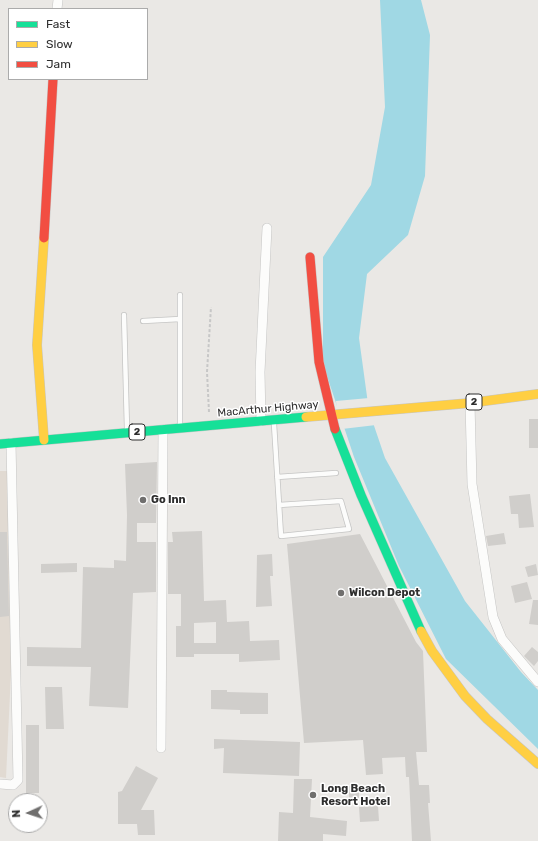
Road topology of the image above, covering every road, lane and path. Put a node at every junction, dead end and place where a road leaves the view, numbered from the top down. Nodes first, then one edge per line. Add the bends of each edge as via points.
1 (53, 80) edge
2 (267, 228) dead end
3 (310, 257) dead end
4 (180, 295) dead end
5 (211, 307) dead end
6 (124, 315) dead end
7 (180, 319) junction
8 (144, 321) dead end
9 (538, 394) edge
10 (470, 403) junction
11 (334, 416) junction
12 (274, 420) junction
13 (261, 421) junction
14 (210, 426) junction
15 (180, 428) junction
16 (163, 430) junction
17 (128, 433) junction
18 (44, 440) junction
19 (11, 443) junction
20 (0, 444) edge
21 (336, 473) dead end
22 (277, 476) junction
23 (279, 505) junction
24 (538, 682) edge
25 (161, 748) dead end
26 (538, 764) edge
27 (0, 784) edge

1 - 18 main road via 38,331
2 - 13 street via 260,372
3 - 11 main road via 319,362
4 - 7 lane
5 - 14 path via 207,372
6 - 17 lane
7 - 8 lane
7 - 15 lane
9 - 10 main road, MacArthur Highway / 2
10 - 11 main road, MacArthur Highway / 2
10 - 24 street via 472,484 493,617 502,639
11 - 12 main road, MacArthur Highway / 2
11 - 26 main road via 341,447 421,632 465,696 492,724
12 - 13 main road, MacArthur Highway / 2
12 - 22 lane
13 - 14 main road, MacArthur Highway / 2
14 - 15 main road, MacArthur Highway / 2
15 - 16 main road, MacArthur Highway / 2
16 - 17 main road, MacArthur Highway / 2
16 - 25 street
17 - 18 main road, MacArthur Highway / 2
18 - 19 main road, MacArthur Highway / 2
19 - 20 main road, MacArthur Highway / 2
19 - 27 street via 18,780 13,785
21 - 22 lane
22 - 23 lane
23 - 23 lane via 281,536 349,529 341,501

